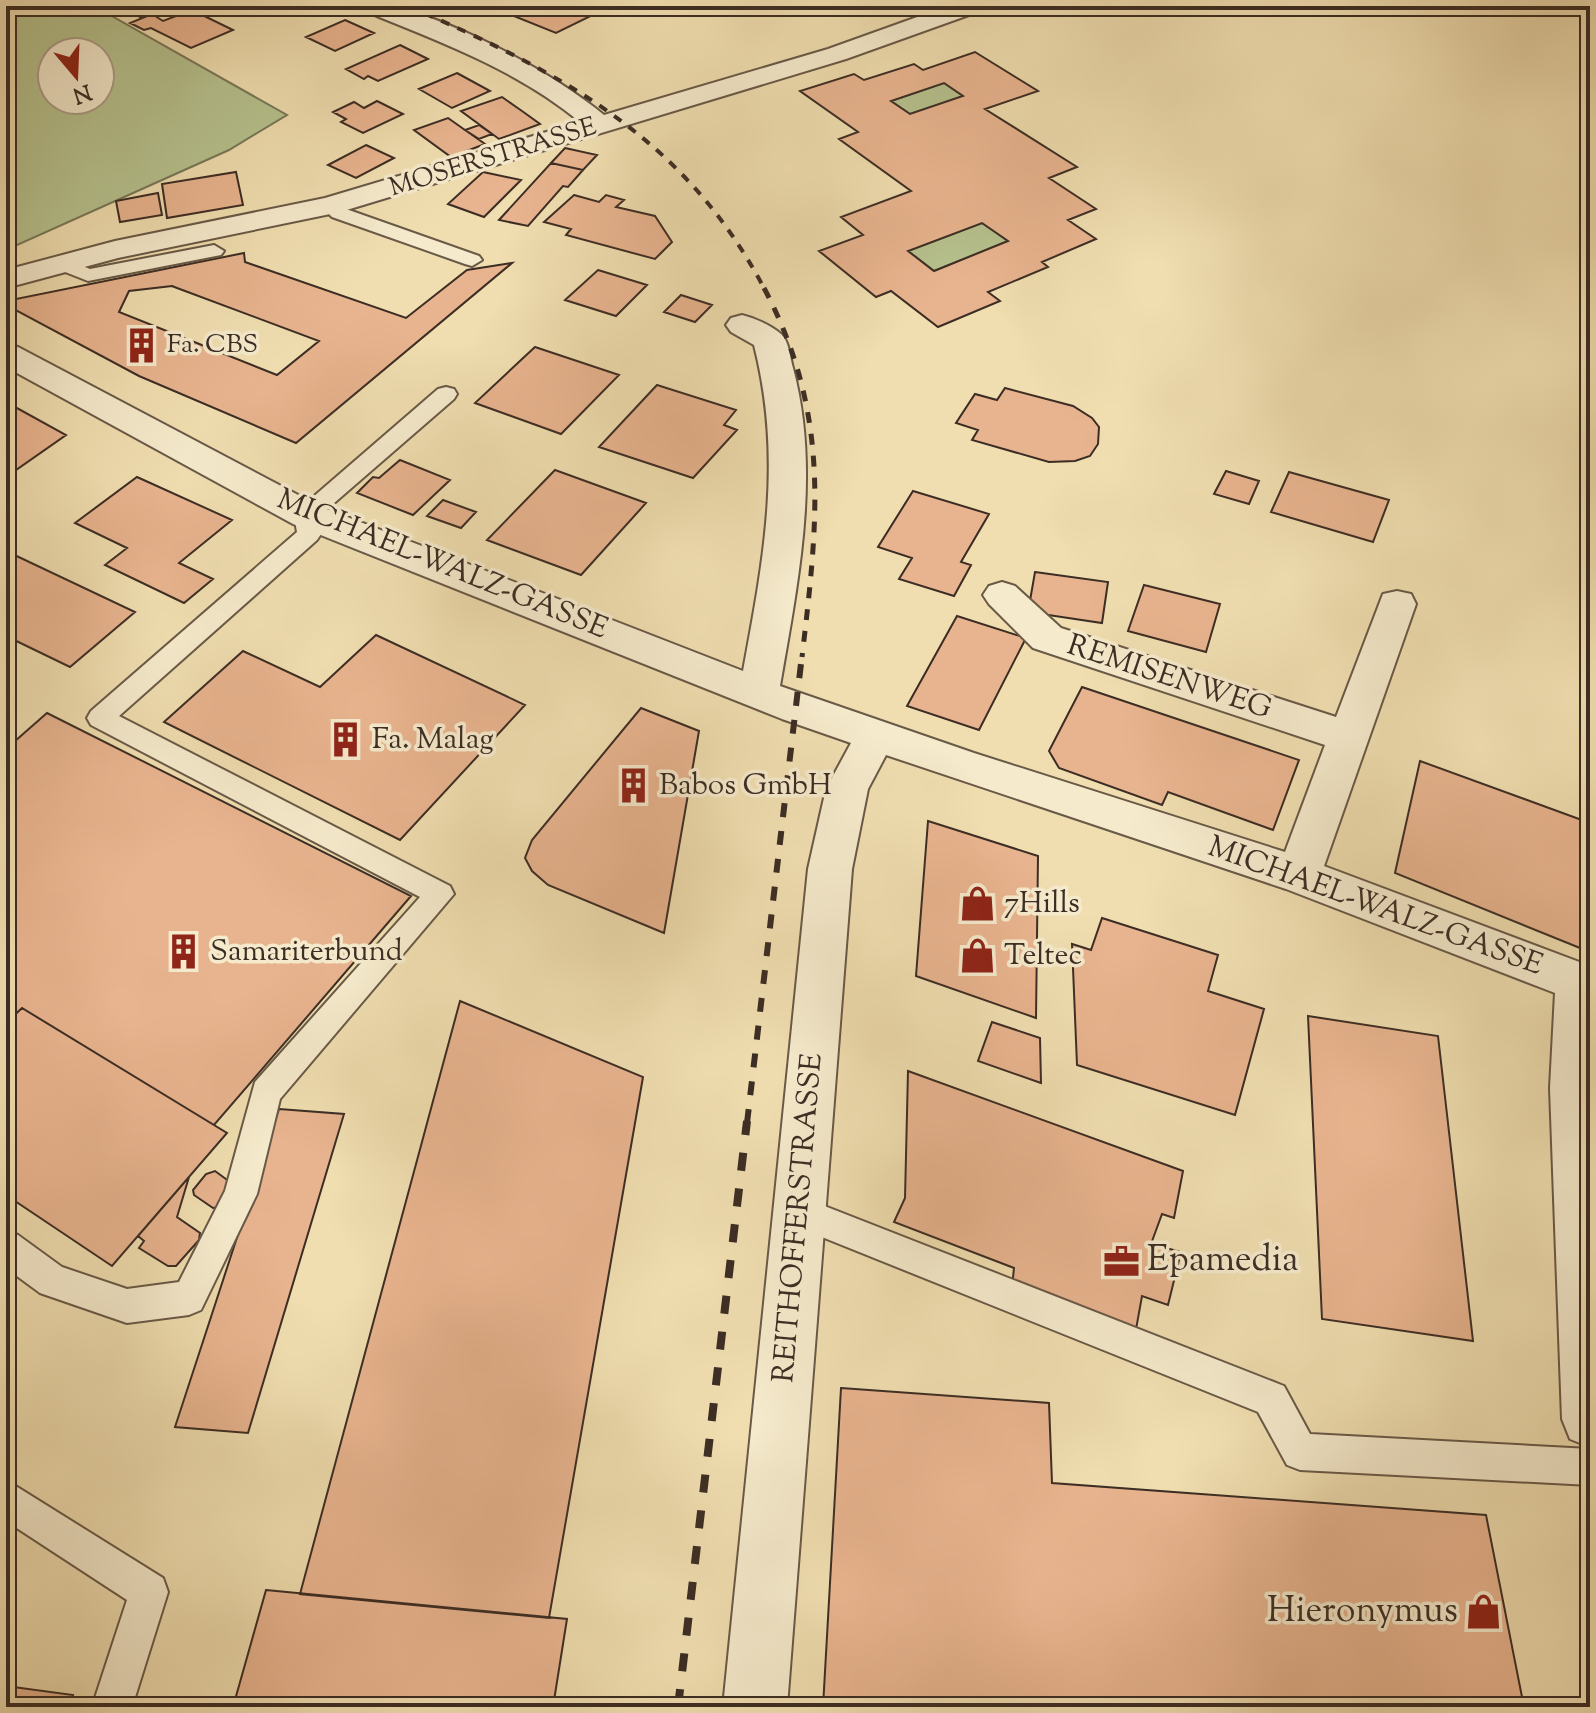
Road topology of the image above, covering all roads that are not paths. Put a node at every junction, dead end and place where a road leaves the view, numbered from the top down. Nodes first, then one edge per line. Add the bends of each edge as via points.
1 (373, 6) edge
2 (971, 6) edge
3 (601, 126) junction
4 (330, 206) junction
5 (214, 251) dead end
6 (472, 260) dead end
7 (62, 264) junction
8 (6, 279) edge
9 (742, 325) dead end
10 (6, 354) edge
11 (446, 394) dead end
12 (306, 515) junction
13 (1002, 595) dead end
14 (1397, 604) dead end
15 (759, 691) junction
16 (875, 736) junction
17 (1351, 738) junction
18 (1299, 875) junction
19 (799, 1212) junction
20 (6, 1247) edge
21 (1590, 1420) edge
22 (1590, 1467) edge
23 (6, 1499) edge
24 (112, 1707) edge
25 (755, 1707) edge

1 - 3 street via 513,68 580,107
2 - 3 street, MOSERSTRASSE via 837,54
3 - 4 street, MOSERSTRASSE
4 - 6 lane
4 - 7 street, MOSERSTRASSE
5 - 7 lane via 88,275
7 - 8 street, MOSERSTRASSE
9 - 15 street via 769,340 790,434 788,513
10 - 12 street, MICHAEL-WALZ-GASSE
11 - 12 lane
12 - 15 street, MICHAEL-WALZ-GASSE
12 - 20 lane via 309,534 100,718 440,894 266,1092 241,1194 189,1298 127,1306 52,1281
13 - 17 street, REMISENWEG via 1047,638
14 - 17 street
15 - 16 street, MICHAEL-WALZ-GASSE
16 - 18 street, MICHAEL-WALZ-GASSE
16 - 19 street, REITHOFFERSTRASSE via 847,789 830,869
17 - 18 street
18 - 21 street, MICHAEL-WALZ-GASSE via 1579,982 1575,1088
19 - 22 lane via 1271,1399 1300,1452
19 - 25 street, REITHOFFERSTRASSE
23 - 24 lane via 149,1592

